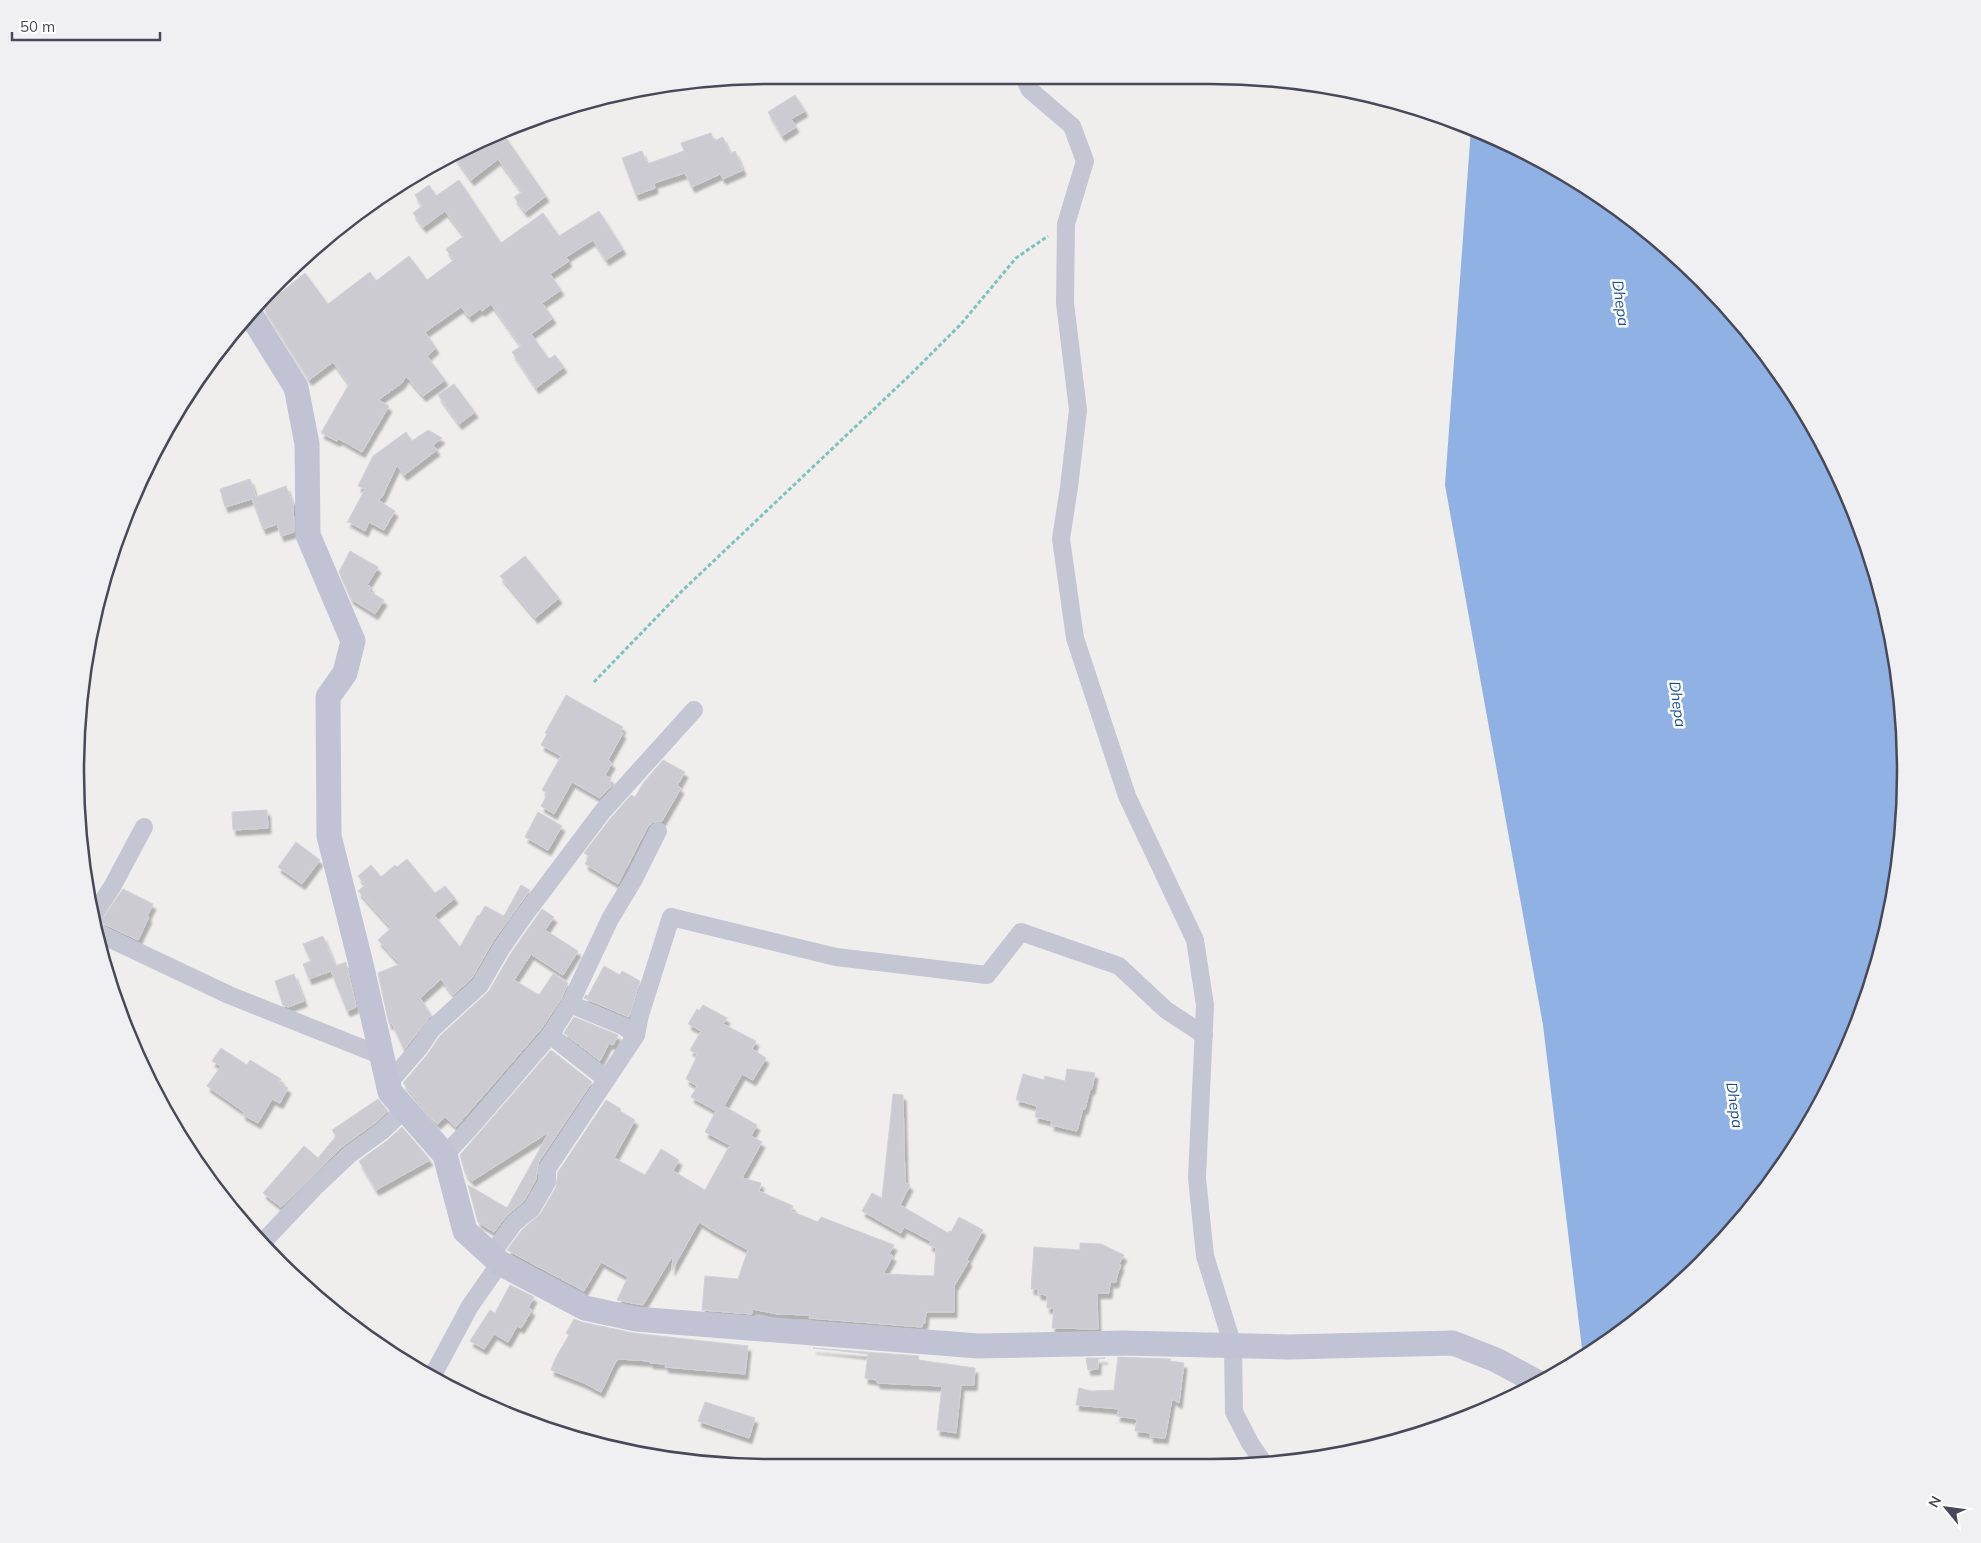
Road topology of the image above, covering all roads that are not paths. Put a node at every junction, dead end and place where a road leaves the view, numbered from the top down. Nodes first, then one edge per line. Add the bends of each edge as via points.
1 (1027, 84) edge
2 (253, 319) edge
3 (694, 710) dead end
4 (144, 827) dead end
5 (658, 831) dead end
6 (98, 909) edge
7 (104, 936) edge
8 (570, 1004) junction
9 (1204, 1034) junction
10 (550, 1035) junction
11 (636, 1035) junction
12 (382, 1056) junction
13 (606, 1079) junction
14 (388, 1084) junction
15 (405, 1109) junction
16 (445, 1155) junction
17 (266, 1238) edge
18 (500, 1263) junction
19 (1233, 1346) junction
20 (435, 1371) edge
21 (1531, 1379) edge
22 (1260, 1457) edge

1 - 9 street via 1072,126 1084,161 1066,224 1065,303 1078,410 1061,538 1075,638 1127,796 1195,940 1206,1005
2 - 12 street via 296,387 307,444 308,534 353,641 345,673 328,697 329,836
3 - 14 street via 602,812 523,917 480,985 432,1029
4 - 6 street
5 - 8 street via 610,919
7 - 12 street via 228,995
8 - 10 street
8 - 11 street via 623,1026
9 - 11 street via 1166,1010 1119,966 1021,932 987,975 836,957 671,918
9 - 19 street via 1197,1178 1205,1256
10 - 13 street
10 - 16 street
11 - 13 street
12 - 14 street
13 - 18 street via 547,1169 547,1182 532,1208 514,1223 494,1252
14 - 15 street via 390,1092
15 - 16 street
15 - 17 street via 350,1154
16 - 18 street via 465,1231
18 - 19 street via 585,1308 636,1319 978,1346 1122,1343
18 - 20 street via 470,1306
19 - 21 street via 1453,1343 1496,1360
19 - 22 street via 1234,1412

